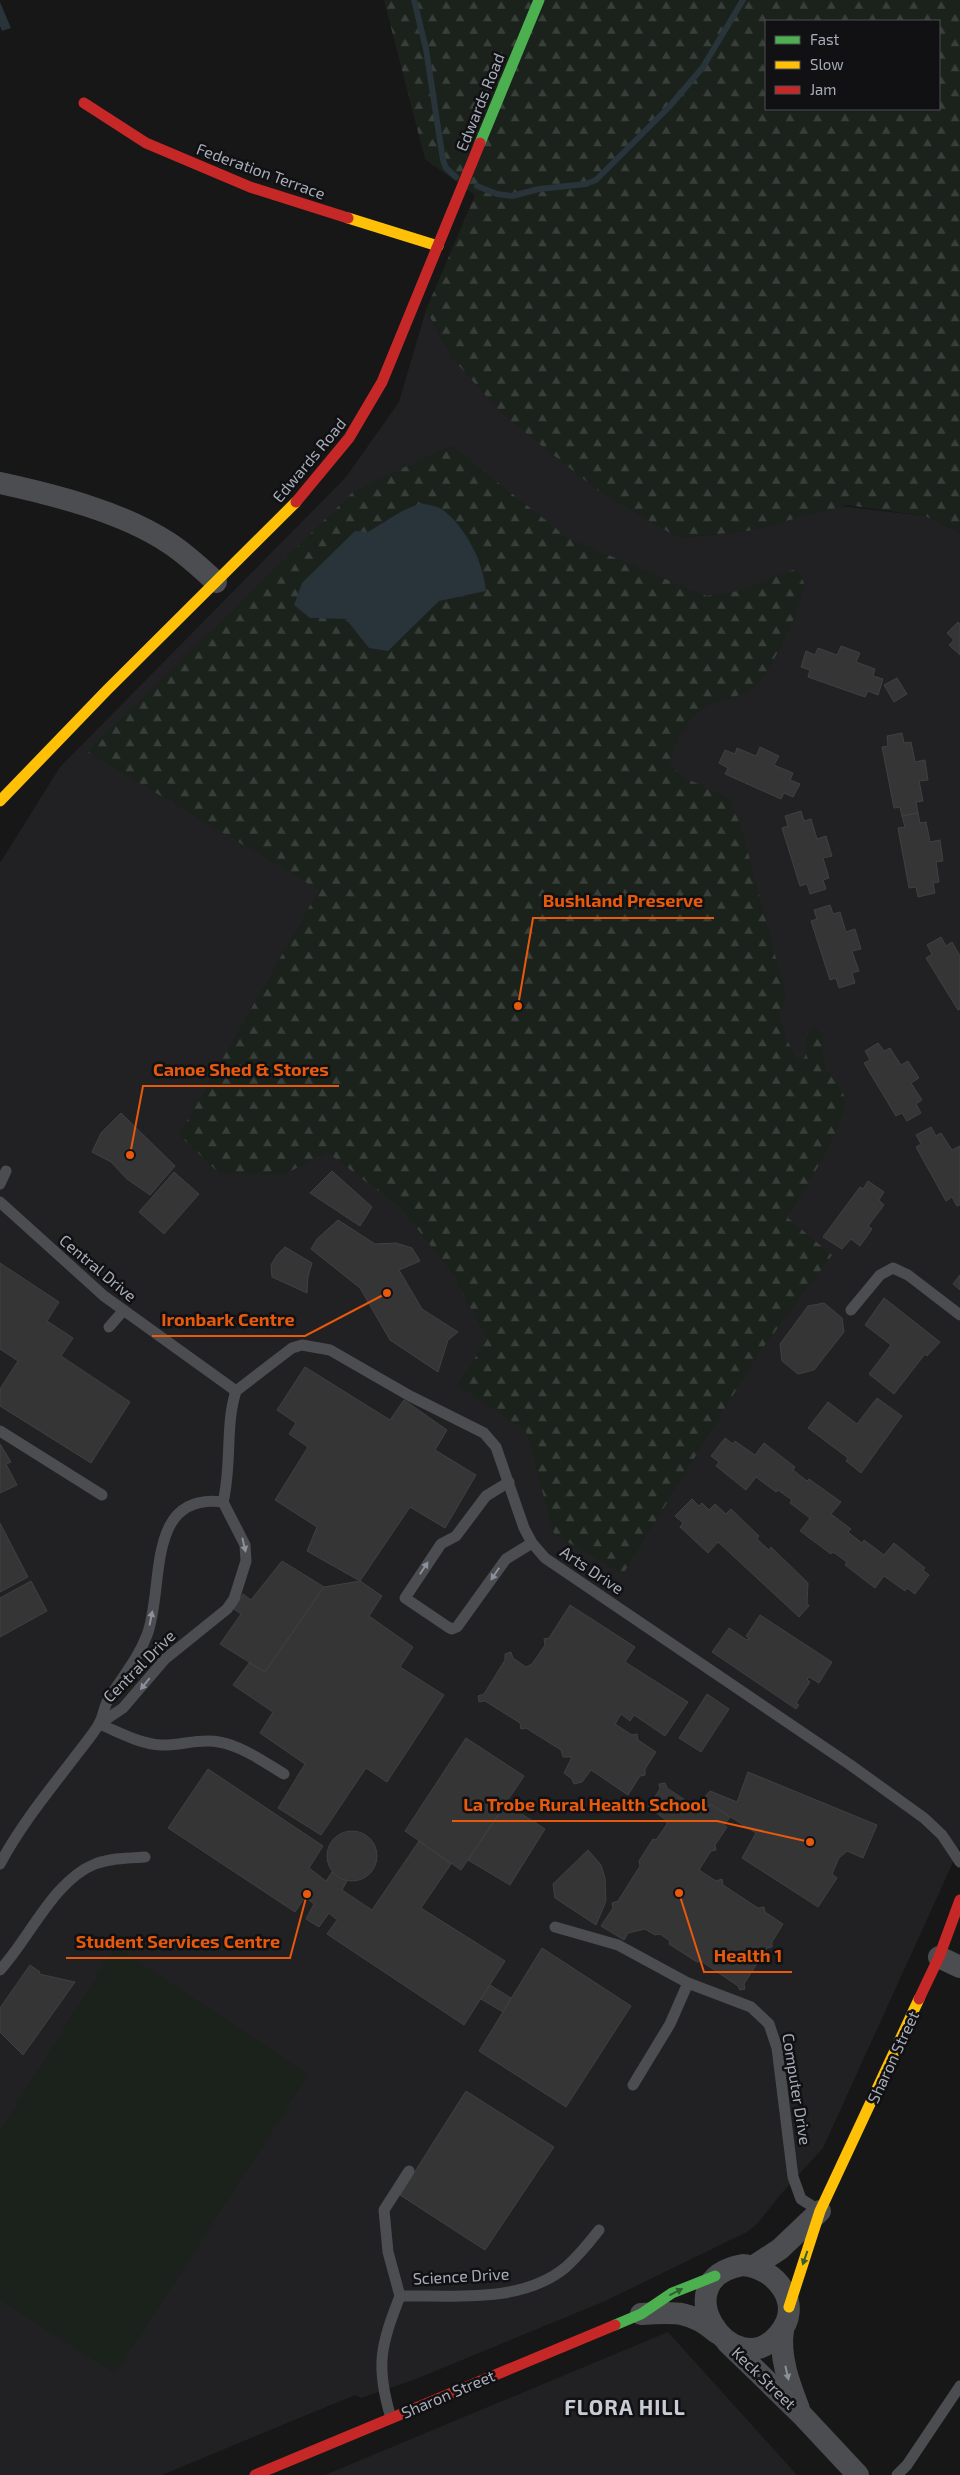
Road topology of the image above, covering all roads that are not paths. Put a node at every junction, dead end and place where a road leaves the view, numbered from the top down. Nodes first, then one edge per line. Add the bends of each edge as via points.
1 (539, 0) edge
2 (84, 103) dead end
3 (438, 246) junction
4 (0, 483) edge
5 (216, 582) junction
6 (0, 801) edge
7 (6, 1171) dead end
8 (0, 1184) edge
9 (0, 1202) edge
10 (851, 1310) dead end
11 (123, 1311) junction
12 (960, 1315) edge
13 (109, 1327) dead end
14 (236, 1391) junction
15 (0, 1431) edge
16 (508, 1482) junction
17 (102, 1495) dead end
18 (223, 1502) junction
19 (532, 1543) junction
20 (99, 1724) junction
21 (284, 1774) dead end
22 (145, 1857) dead end
23 (960, 1862) edge
24 (0, 1864) edge
25 (960, 1900) edge
26 (555, 1926) dead end
27 (939, 1957) junction
28 (960, 1967) edge
29 (0, 1970) edge
30 (688, 1983) junction
31 (633, 2085) dead end
32 (409, 2171) dead end
33 (820, 2211) junction
34 (600, 2230) dead end
35 (754, 2266) junction
36 (715, 2276) junction
37 (400, 2296) junction
38 (789, 2307) junction
39 (641, 2314) junction
40 (783, 2330) junction
41 (722, 2338) junction
42 (960, 2386) edge
43 (801, 2414) junction
44 (391, 2418) junction
45 (255, 2475) edge
46 (858, 2475) edge
47 (897, 2475) edge

1 - 3 street, Edwards Road
2 - 3 street, Federation Terrace via 146,143 250,187
3 - 5 street, Edwards Road via 382,382 359,426 301,497
4 - 5 street via 75,501 137,527 188,556
5 - 6 street, Edwards Road
7 - 8 lane
9 - 11 lane, Central Drive
10 - 12 lane via 880,1275 893,1268 908,1275
11 - 13 lane
11 - 14 lane, Central Drive
14 - 16 lane, Arts Drive via 292,1348 302,1345 330,1350 484,1433 496,1447
14 - 18 lane via 228,1482
15 - 17 lane
16 - 19 lane, Arts Drive via 517,1513
19 -> 16 lane via 506,1558 457,1627 452,1629 405,1598 441,1544 456,1536 486,1496
20 -> 18 lane, Central Drive via 108,1701 139,1654 148,1632 162,1542 169,1528 190,1505 205,1500
18 -> 20 lane, Central Drive via 245,1545 246,1561 234,1599 227,1609 165,1659 124,1708
19 - 23 lane, Arts Drive via 561,1570 924,1818 942,1835
20 - 21 lane via 162,1746 206,1740 220,1742
20 - 24 lane, Central Drive via 16,1837
22 - 29 lane via 119,1858 94,1864 76,1876
25 - 27 street, Sharon Street
26 - 30 lane, Computer Drive via 618,1945
27 - 28 street
27 - 33 street, Sharon Street
30 - 31 lane via 670,2024
30 - 33 lane, Computer Drive via 742,2002 757,2010 769,2024 777,2048 793,2177 801,2199
32 - 37 lane via 384,2210 388,2252
33 - 35 street, Sharon Street via 780,2249
33 -> 38 street, Sharon Street
34 - 37 lane, Science Drive via 565,2267 522,2288 485,2294
35 - 36 street via 731,2267
35 - 38 street via 774,2276 782,2285
39 -> 36 street, Sharon Street via 672,2293
36 - 41 street via 705,2301
37 - 44 lane, Science Drive via 385,2335 381,2356 381,2380
38 - 40 street
39 - 41 street, Sharon Street via 688,2314 708,2325
39 - 44 street, Sharon Street
40 - 41 street via 775,2340 751,2349
40 -> 43 street, Keck Street via 782,2352
41 - 43 street, Keck Street
42 - 47 lane
43 - 46 street, Keck Street
44 - 45 street, Sharon Street

